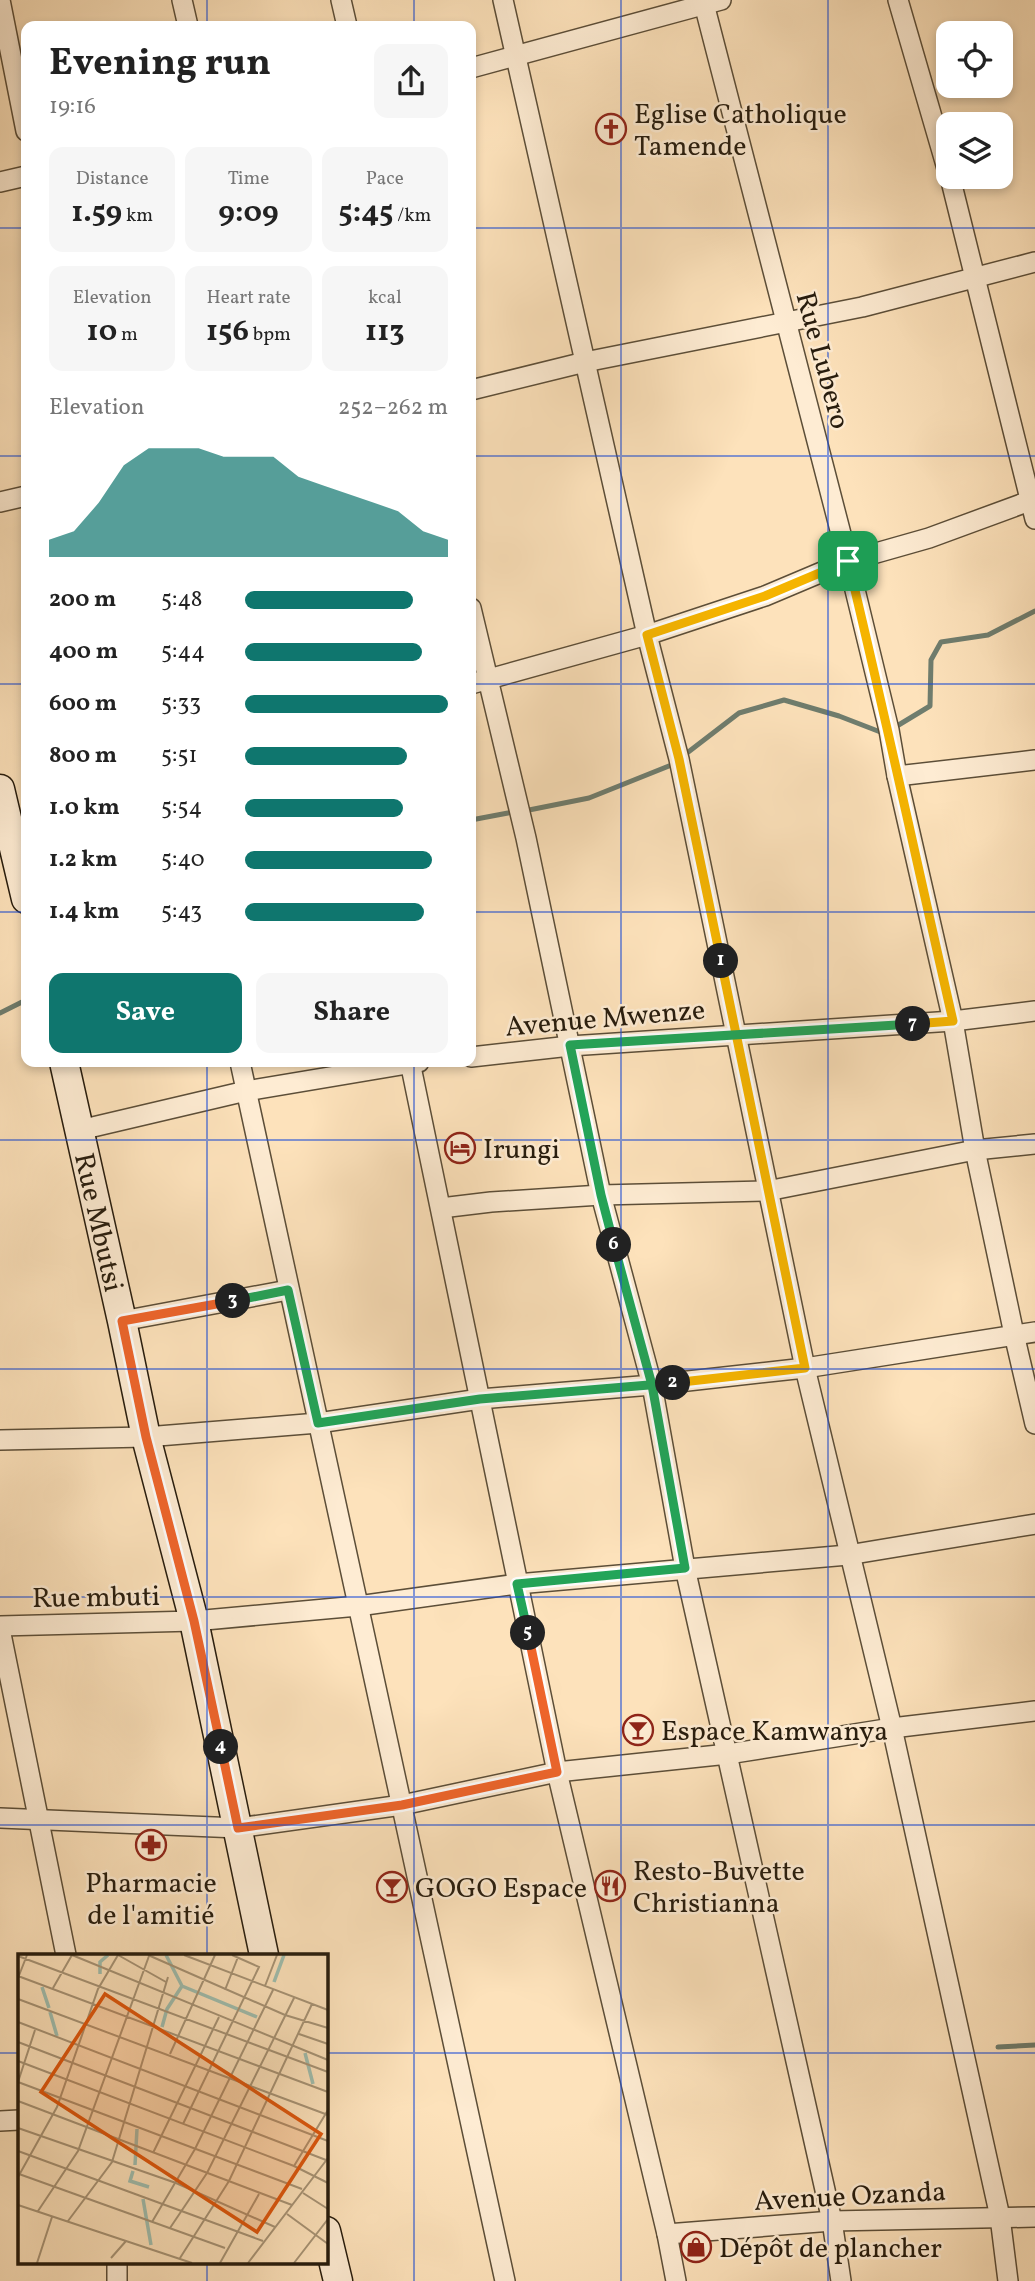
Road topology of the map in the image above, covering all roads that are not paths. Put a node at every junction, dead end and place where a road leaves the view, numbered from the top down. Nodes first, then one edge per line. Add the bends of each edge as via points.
1 (0, 0) edge
2 (182, 0) edge
3 (341, 0) edge
4 (503, 0) edge
5 (898, 0) edge
6 (709, 1) edge
7 (187, 21) edge
8 (345, 21) edge
9 (515, 57) junction
10 (476, 67) edge
11 (21, 106) edge
12 (936, 130) edge
13 (21, 177) edge
14 (0, 182) edge
15 (953, 189) edge
16 (1035, 262) edge
17 (976, 279) junction
18 (785, 321) junction
19 (586, 362) junction
20 (476, 389) edge
21 (21, 497) edge
22 (0, 502) edge
23 (1033, 506) edge
24 (848, 561) junction
25 (647, 635) junction
26 (476, 654) edge
27 (479, 681) edge
28 (1035, 760) edge
29 (897, 776) junction
30 (0, 789) edge
31 (12, 822) edge
32 (21, 872) edge
33 (1035, 1011) edge
34 (953, 1021) junction
35 (737, 1035) junction
36 (570, 1045) junction
37 (476, 1055) edge
38 (65, 1067) edge
39 (241, 1067) edge
40 (389, 1067) edge
41 (414, 1067) edge
42 (246, 1091) junction
43 (80, 1130) junction
44 (1035, 1144) edge
45 (975, 1150) junction
46 (767, 1191) junction
47 (601, 1195) junction
48 (440, 1208) junction
49 (288, 1290) junction
50 (122, 1321) junction
51 (1035, 1332) edge
52 (1014, 1334) junction
53 (805, 1368) junction
54 (652, 1385) junction
55 (480, 1399) junction
56 (318, 1423) junction
57 (1035, 1423) edge
58 (146, 1437) junction
59 (0, 1440) edge
60 (1035, 1524) edge
61 (848, 1555) junction
62 (685, 1568) junction
63 (517, 1584) junction
64 (358, 1606) junction
65 (194, 1621) junction
66 (0, 1628) edge
67 (1035, 1711) edge
68 (892, 1728) junction
69 (728, 1754) junction
70 (557, 1772) junction
71 (402, 1805) junction
72 (0, 1818) edge
73 (38, 1819) junction
74 (238, 1828) junction
75 (66, 1954) edge
76 (264, 1954) edge
77 (18, 2120) edge
78 (0, 2121) edge
79 (1000, 2217) junction
80 (1035, 2217) edge
81 (832, 2221) junction
82 (667, 2234) junction
83 (327, 2235) edge
84 (338, 2281) edge
85 (505, 2281) edge
86 (676, 2281) edge
87 (841, 2281) edge
88 (1008, 2281) edge

1 - 11 street
2 - 7 street
3 - 8 street
4 - 9 street
5 - 12 street
6 - 9 street
6 - 18 street, Rue Lubero
9 - 10 street
9 - 19 street
13 - 14 street
15 - 17 street
16 - 17 street
17 - 18 street
17 - 23 street
18 - 19 street
18 - 24 street, Rue Lubero
19 - 20 street
19 - 25 street
21 - 22 street
23 - 24 street
24 - 25 street via 765,596
24 - 29 street, Rue Lubero
25 - 27 street
25 - 35 street via 679,759
26 - 27 street
27 - 36 street via 526,838
28 - 29 street
29 - 34 street
30 - 31 street
31 - 32 street
33 - 34 street, Avenue Mwenze
34 - 35 street, Avenue Mwenze
34 - 45 street
35 - 36 street, Avenue Mwenze
35 - 46 street
36 - 37 street, Avenue Mwenze
36 - 47 street
38 - 43 street, Rue Mbutsi
39 - 42 street
40 - 42 street
41 - 48 street
42 - 43 street
42 - 49 street
43 - 50 street, Rue Mbutsi
44 - 45 street
45 - 46 street
45 - 52 street
46 - 47 street
46 - 53 street
47 - 48 street
47 - 54 street
48 - 55 street
49 - 50 street
49 - 56 street
50 - 58 street, Rue Mbutsi
51 - 52 street
52 - 53 street
52 - 57 street
53 - 54 street
53 - 61 street
54 - 55 street
54 - 62 street
55 - 56 street
55 - 63 street
56 - 58 street
56 - 64 street
58 - 59 street
58 - 65 street, Rue Mbutsi
60 - 61 street, Rue mbuti
61 - 62 street, Rue mbuti
61 - 68 street
62 - 63 street, Rue mbuti
62 - 69 street
63 - 64 street, Rue mbuti
63 - 70 street
64 - 65 street, Rue mbuti
64 - 71 street
65 - 66 street, Rue mbuti
65 - 74 street, Rue Mbutsi
66 - 73 street
67 - 68 street
68 - 69 street
68 - 79 street
69 - 70 street
69 - 81 street
70 - 71 street
70 - 82 street
71 - 74 street
71 - 85 street
72 - 73 street
73 - 74 street
73 - 75 street
74 - 76 street, Rue Mbutsi
77 - 78 street
79 - 80 street, Avenue Ozanda
79 - 81 street, Avenue Ozanda
79 - 88 street
81 - 82 street, Avenue Ozanda
81 - 87 street
82 - 86 street
83 - 84 street

